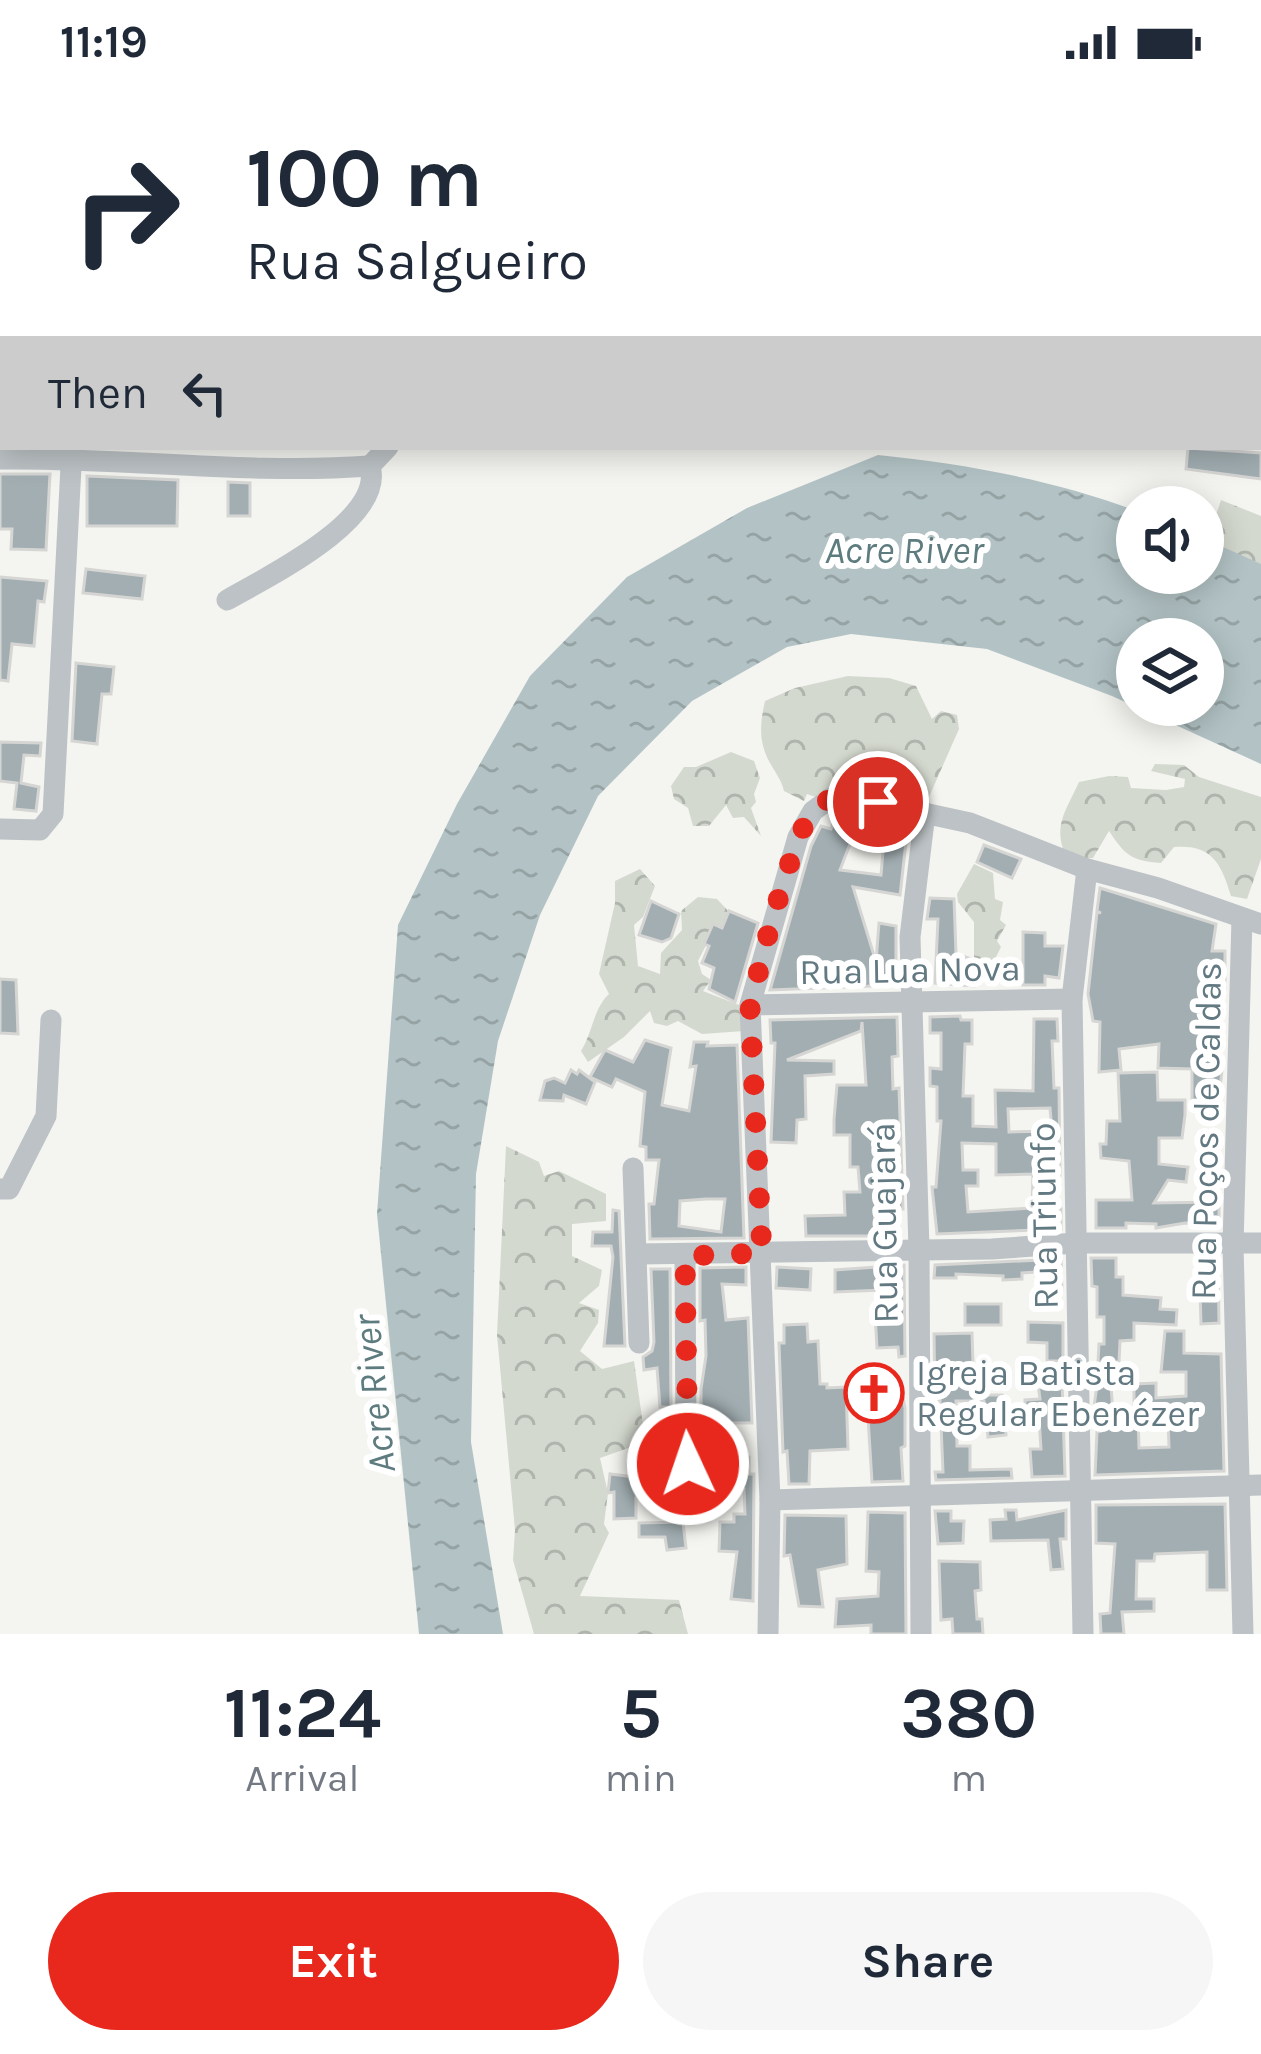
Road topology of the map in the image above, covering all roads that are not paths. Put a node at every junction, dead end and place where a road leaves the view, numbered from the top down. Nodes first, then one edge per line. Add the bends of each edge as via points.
1 (385, 450) edge
2 (72, 452) edge
3 (0, 459) edge
4 (370, 466) junction
5 (227, 600) dead end
6 (925, 812) junction
7 (0, 830) edge
8 (1087, 869) junction
9 (1252, 921) edge
10 (1072, 999) junction
11 (910, 1002) junction
12 (750, 1005) junction
13 (51, 1020) dead end
14 (633, 1168) dead end
15 (4, 1189) edge
16 (1077, 1243) junction
17 (1261, 1244) edge
18 (1233, 1245) junction
19 (919, 1250) junction
20 (762, 1253) junction
21 (637, 1254) junction
22 (685, 1256) junction
23 (639, 1342) dead end
24 (693, 1485) dead end
25 (1250, 1485) edge
26 (1082, 1490) junction
27 (919, 1496) junction
28 (770, 1500) junction
29 (768, 1634) edge
30 (921, 1634) edge
31 (1083, 1634) edge
32 (1244, 1634) edge

1 - 4 street
2 - 3 street
2 - 4 street via 286,470
2 - 7 street via 53,814 40,830
4 - 5 street via 369,491 352,517
6 - 8 street
6 - 11 street, Rua Guajará
6 - 12 street via 840,798 813,811 791,857
8 - 9 street
8 - 10 street, Rua Triunfo
9 - 18 street, Rua Poços de Caldas
10 - 11 street, Rua Lua Nova
10 - 16 street, Rua Triunfo
11 - 12 street, Rua Lua Nova
11 - 19 street, Rua Guajará
12 - 20 street
13 - 15 street via 46,1116
14 - 21 street
16 - 18 street
16 - 19 street
16 - 26 street, Rua Triunfo
17 - 18 street
18 - 25 street, Rua Poços de Caldas
19 - 20 street
19 - 27 street, Rua Guajará
20 - 22 street
20 - 28 street
21 - 22 street
21 - 23 street
22 - 24 street
25 - 26 street
25 - 32 street, Rua Poços de Caldas
26 - 27 street
26 - 31 street, Rua Triunfo
27 - 28 street
27 - 30 street, Rua Guajará
28 - 29 street

